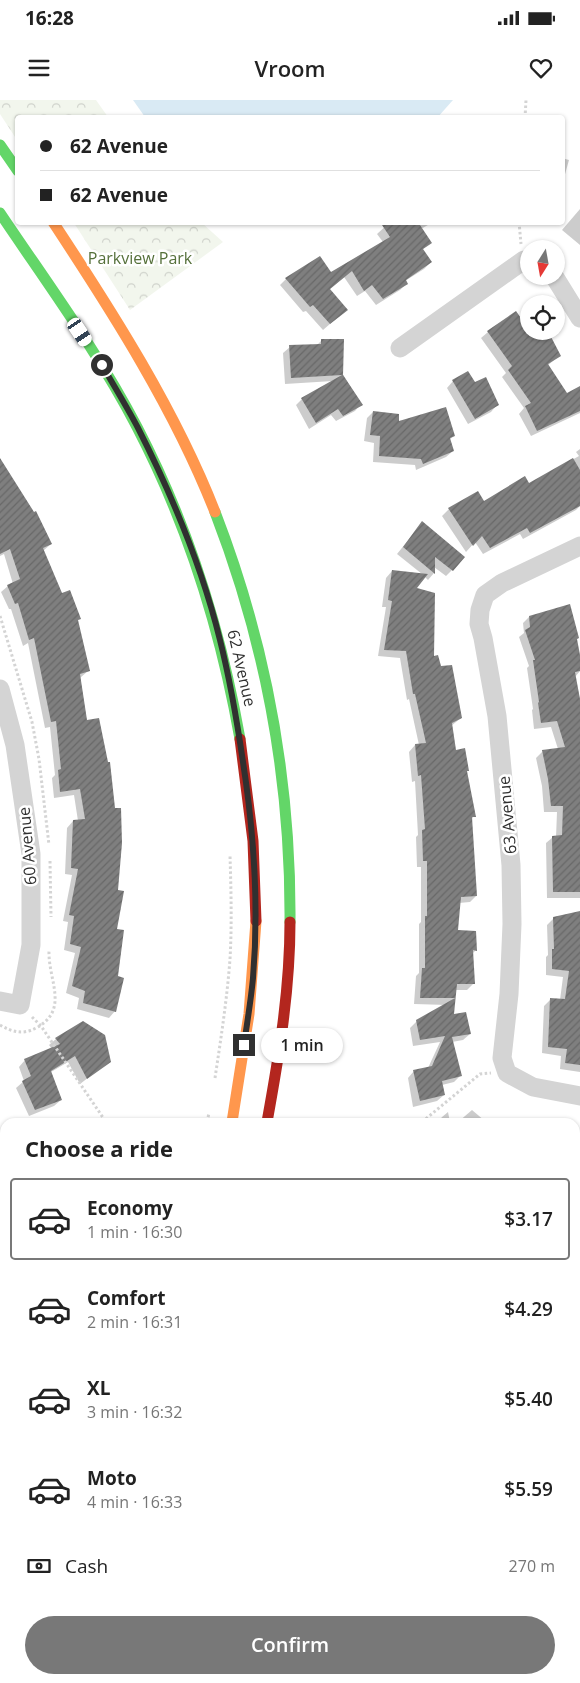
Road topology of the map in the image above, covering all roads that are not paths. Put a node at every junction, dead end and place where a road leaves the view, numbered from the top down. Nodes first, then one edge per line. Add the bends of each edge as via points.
1 (0, 145) edge
2 (15, 167) edge
3 (0, 213) edge
4 (55, 225) edge
5 (520, 263) edge
6 (560, 285) edge
7 (580, 318) edge
8 (400, 348) dead end
9 (580, 546) edge
10 (0, 689) edge
11 (8, 747) edge
12 (0, 1001) edge
13 (580, 1096) edge
14 (233, 1118) edge
15 (268, 1118) edge

1 - 2 main road
3 - 14 main road, 62 Avenue via 102,365 138,427 191,550 219,638 246,779 255,896 253,977
4 - 15 main road, 62 Avenue via 147,373 194,464 225,540 260,652 285,791 291,892 286,1002
5 - 8 street
6 - 7 street
9 - 13 street, 63 Avenue via 502,583 485,595 478,624 497,716 511,865 509,994 502,1058 506,1073 533,1087
10 - 11 street, 60 Avenue
11 - 12 street, 60 Avenue via 31,854 31,945 20,1004

